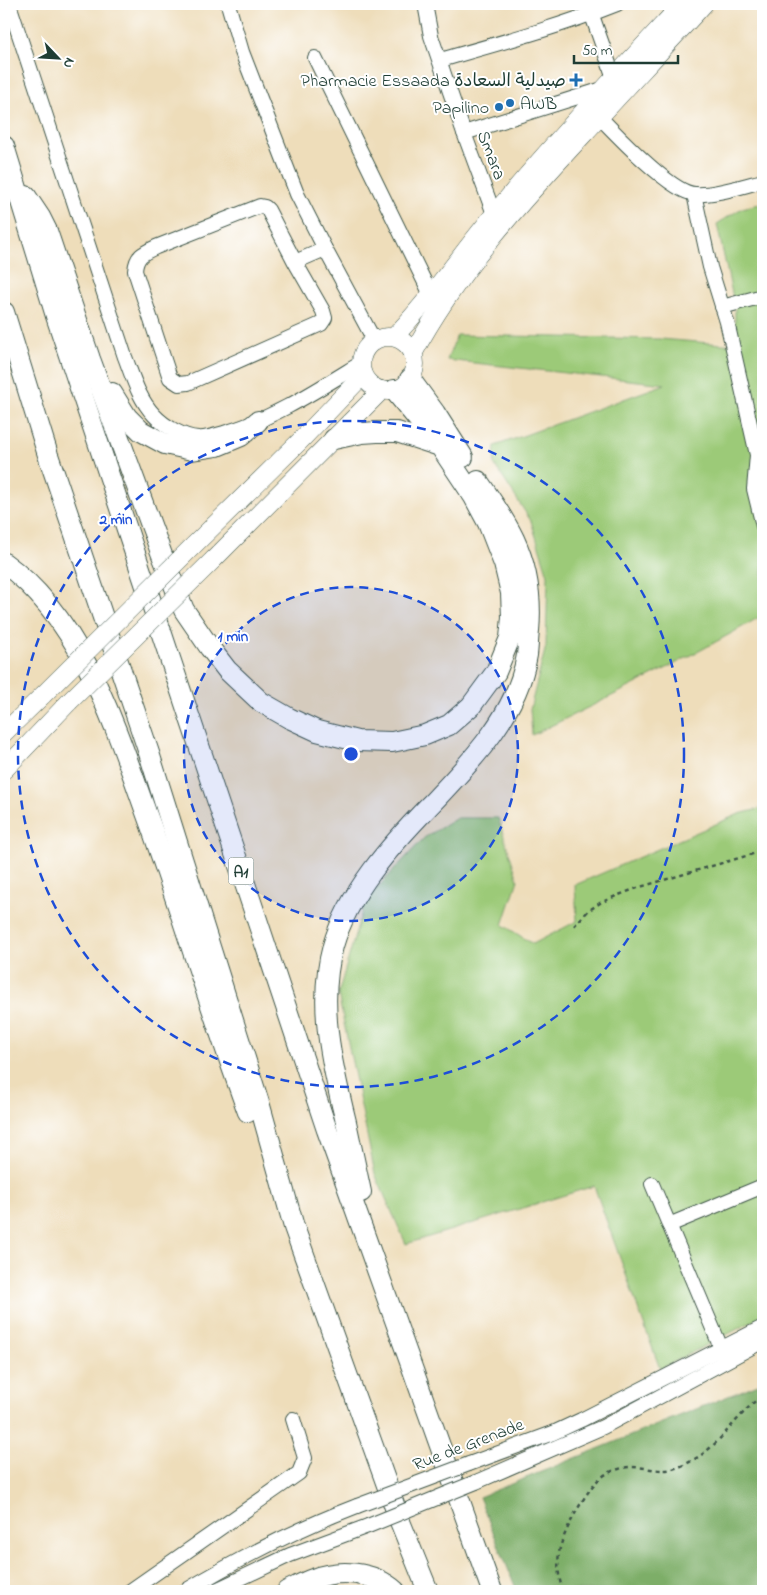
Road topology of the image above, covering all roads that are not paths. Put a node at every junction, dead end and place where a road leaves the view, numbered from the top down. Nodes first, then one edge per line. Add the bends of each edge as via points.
1 (9, 4) edge
2 (228, 4) edge
3 (425, 4) edge
4 (617, 4) edge
5 (682, 4) edge
6 (704, 4) edge
7 (590, 9) edge
8 (315, 58) dead end
9 (440, 60) junction
10 (614, 86) junction
11 (594, 111) junction
12 (464, 133) junction
13 (4, 146) edge
14 (13, 175) junction
15 (763, 181) edge
16 (694, 194) junction
17 (494, 214) junction
18 (325, 249) junction
19 (295, 262) junction
20 (431, 295) junction
21 (763, 296) edge
22 (722, 306) junction
23 (4, 312) edge
24 (394, 337) junction
25 (374, 340) junction
26 (413, 354) junction
27 (90, 359) junction
28 (362, 369) junction
29 (396, 387) junction
30 (258, 421) junction
31 (334, 439) junction
32 (440, 446) junction
33 (760, 454) edge
34 (763, 526) edge
35 (4, 563) edge
36 (4, 733) edge
37 (4, 770) edge
38 (652, 1184) dead end
39 (763, 1186) edge
40 (669, 1225) junction
41 (294, 1227) junction
42 (382, 1282) junction
43 (763, 1327) edge
44 (763, 1341) edge
45 (723, 1355) junction
46 (293, 1419) dead end
47 (130, 1591) edge
48 (185, 1591) edge
49 (214, 1591) edge
50 (288, 1591) edge
51 (395, 1591) edge
52 (428, 1591) edge
53 (492, 1591) edge

1 - 30 street via 139,393 156,417 179,432 198,438
2 - 18 street via 242,52 290,176
3 - 9 street, Smara
4 - 7 street
5 - 10 main road
6 - 10 main road
7 - 9 street via 518,39
7 - 10 street
8 - 20 street
9 - 12 street, Smara
10 - 11 main road
10 - 12 street
11 - 16 street via 660,176
11 - 17 main road
11 - 26 main road via 438,311
12 - 17 street, Smara
13 - 14 highway, A1
14 - 27 highway via 47,231
14 - 42 highway, A1 via 56,316 189,718
15 - 16 street
16 - 22 street
17 - 20 main road
18 - 19 street
18 - 25 street
19 - 19 street via 323,311 325,318 321,324 188,383 179,384 170,378 135,271 136,262 143,253 260,206 268,210
20 - 24 main road
21 - 22 street
22 - 33 street
23 - 41 highway via 48,455 149,753 260,1106
24 - 25 main road
24 - 26 main road via 409,347
25 - 28 main road via 362,354
26 - 29 main road via 414,371
27 - 30 highway via 127,417 141,431 165,444 192,450 217,446 241,436
27 - 32 highway via 184,610 210,648 227,670 261,702 317,731 356,741 392,742 425,735 449,725 471,706 487,685 510,638 511,592 504,564 474,497
28 - 29 main road via 370,385
28 - 30 street
28 - 36 main road, bridge via 300,440
29 - 31 main road
29 - 32 highway
29 - 42 highway via 435,413 496,507 526,570 530,614 526,657 516,691 497,727 477,754 374,868 344,915 333,946 327,984 327,1027
31 - 32 highway via 362,433 397,432
31 - 37 main road, bridge
33 - 34 street via 754,489
35 - 41 highway via 60,620 103,700 170,881 234,1072
38 - 40 street
39 - 40 street
40 - 45 street
41 - 52 highway
42 - 53 highway, A1
43 - 45 street, Rue de Grenade
44 - 45 street, Rue de Grenade
45 - 48 street, Rue de Grenade, bridge via 553,1433 294,1532
45 - 49 street, Rue de Grenade, bridge via 603,1427 476,1482 290,1555
46 - 47 street via 305,1458 299,1473
50 - 51 highway via 313,1579 350,1573 371,1577

